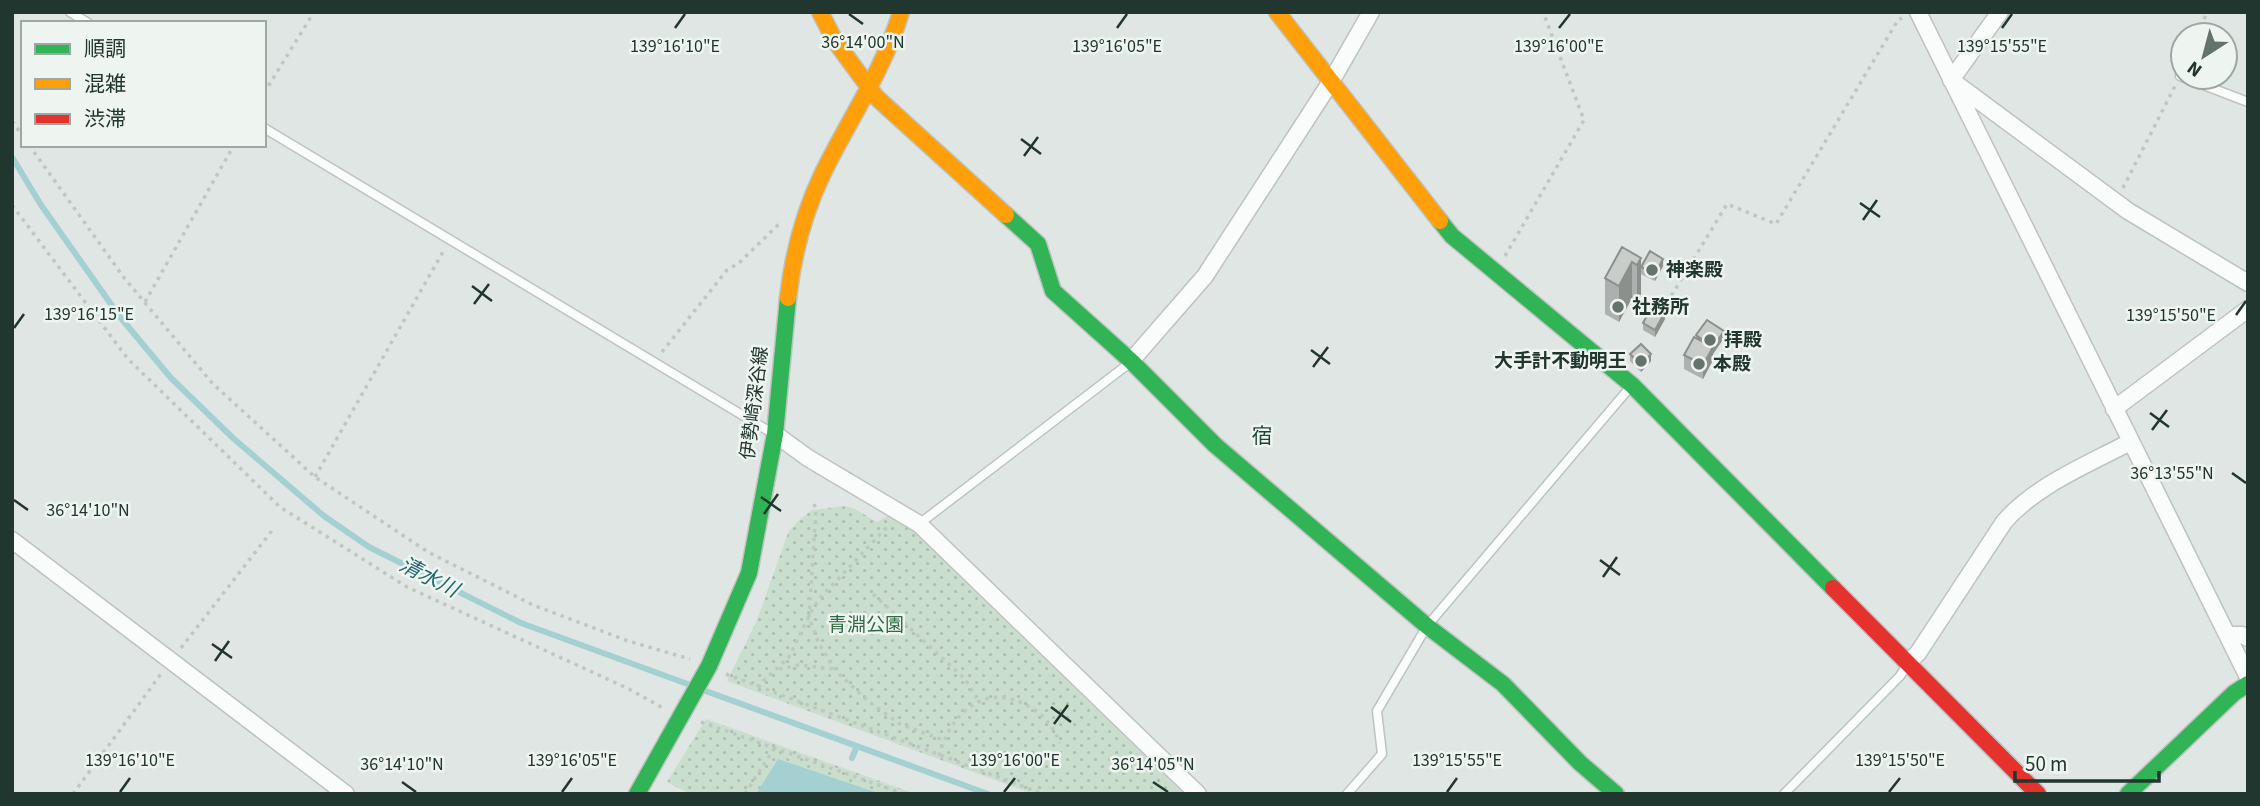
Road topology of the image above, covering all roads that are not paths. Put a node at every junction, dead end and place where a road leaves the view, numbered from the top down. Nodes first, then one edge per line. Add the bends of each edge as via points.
1 (820, 12) edge
2 (901, 12) edge
3 (1277, 12) edge
4 (1371, 12) edge
5 (1918, 12) edge
6 (2000, 12) edge
7 (1332, 80) junction
8 (1951, 80) junction
9 (869, 87) junction
10 (2219, 91) edge
11 (2248, 102) edge
12 (266, 129) edge
13 (2248, 283) edge
14 (2248, 309) edge
15 (1131, 361) junction
16 (1632, 385) junction
17 (2114, 409) junction
18 (775, 434) junction
19 (2130, 442) junction
20 (919, 524) junction
21 (12, 540) edge
22 (1427, 626) junction
23 (2228, 635) junction
24 (2248, 638) edge
25 (1909, 662) junction
26 (2248, 677) edge
27 (2248, 684) edge
28 (346, 794) edge
29 (637, 794) edge
30 (1198, 794) edge
31 (1347, 794) edge
32 (1616, 794) edge
33 (1784, 794) edge
34 (2038, 794) edge
35 (2128, 794) edge

1 - 9 street
2 - 9 street, 伊勢崎深谷線
3 - 7 street
4 - 7 street
5 - 8 street
6 - 8 street
7 - 15 street via 1205,276
7 - 16 street via 1452,236
8 - 13 street via 2116,202
8 - 17 street
9 - 15 street via 1038,244 1053,291
9 - 18 street, 伊勢崎深谷線 via 806,208 792,260
10 - 11 lane
12 - 18 lane
14 - 17 street
15 - 20 lane
15 - 22 street via 1215,445
16 - 22 lane
16 - 25 street
17 - 19 street
18 - 20 street
18 - 29 street, 伊勢崎深谷線 via 749,573 707,669
19 - 23 street
19 - 25 street via 2017,506
20 - 30 street
21 - 28 street
22 - 31 lane via 1377,711 1382,754
22 - 32 street via 1503,684
23 - 24 street
23 - 26 street
25 - 33 lane
25 - 34 street
27 - 35 street

